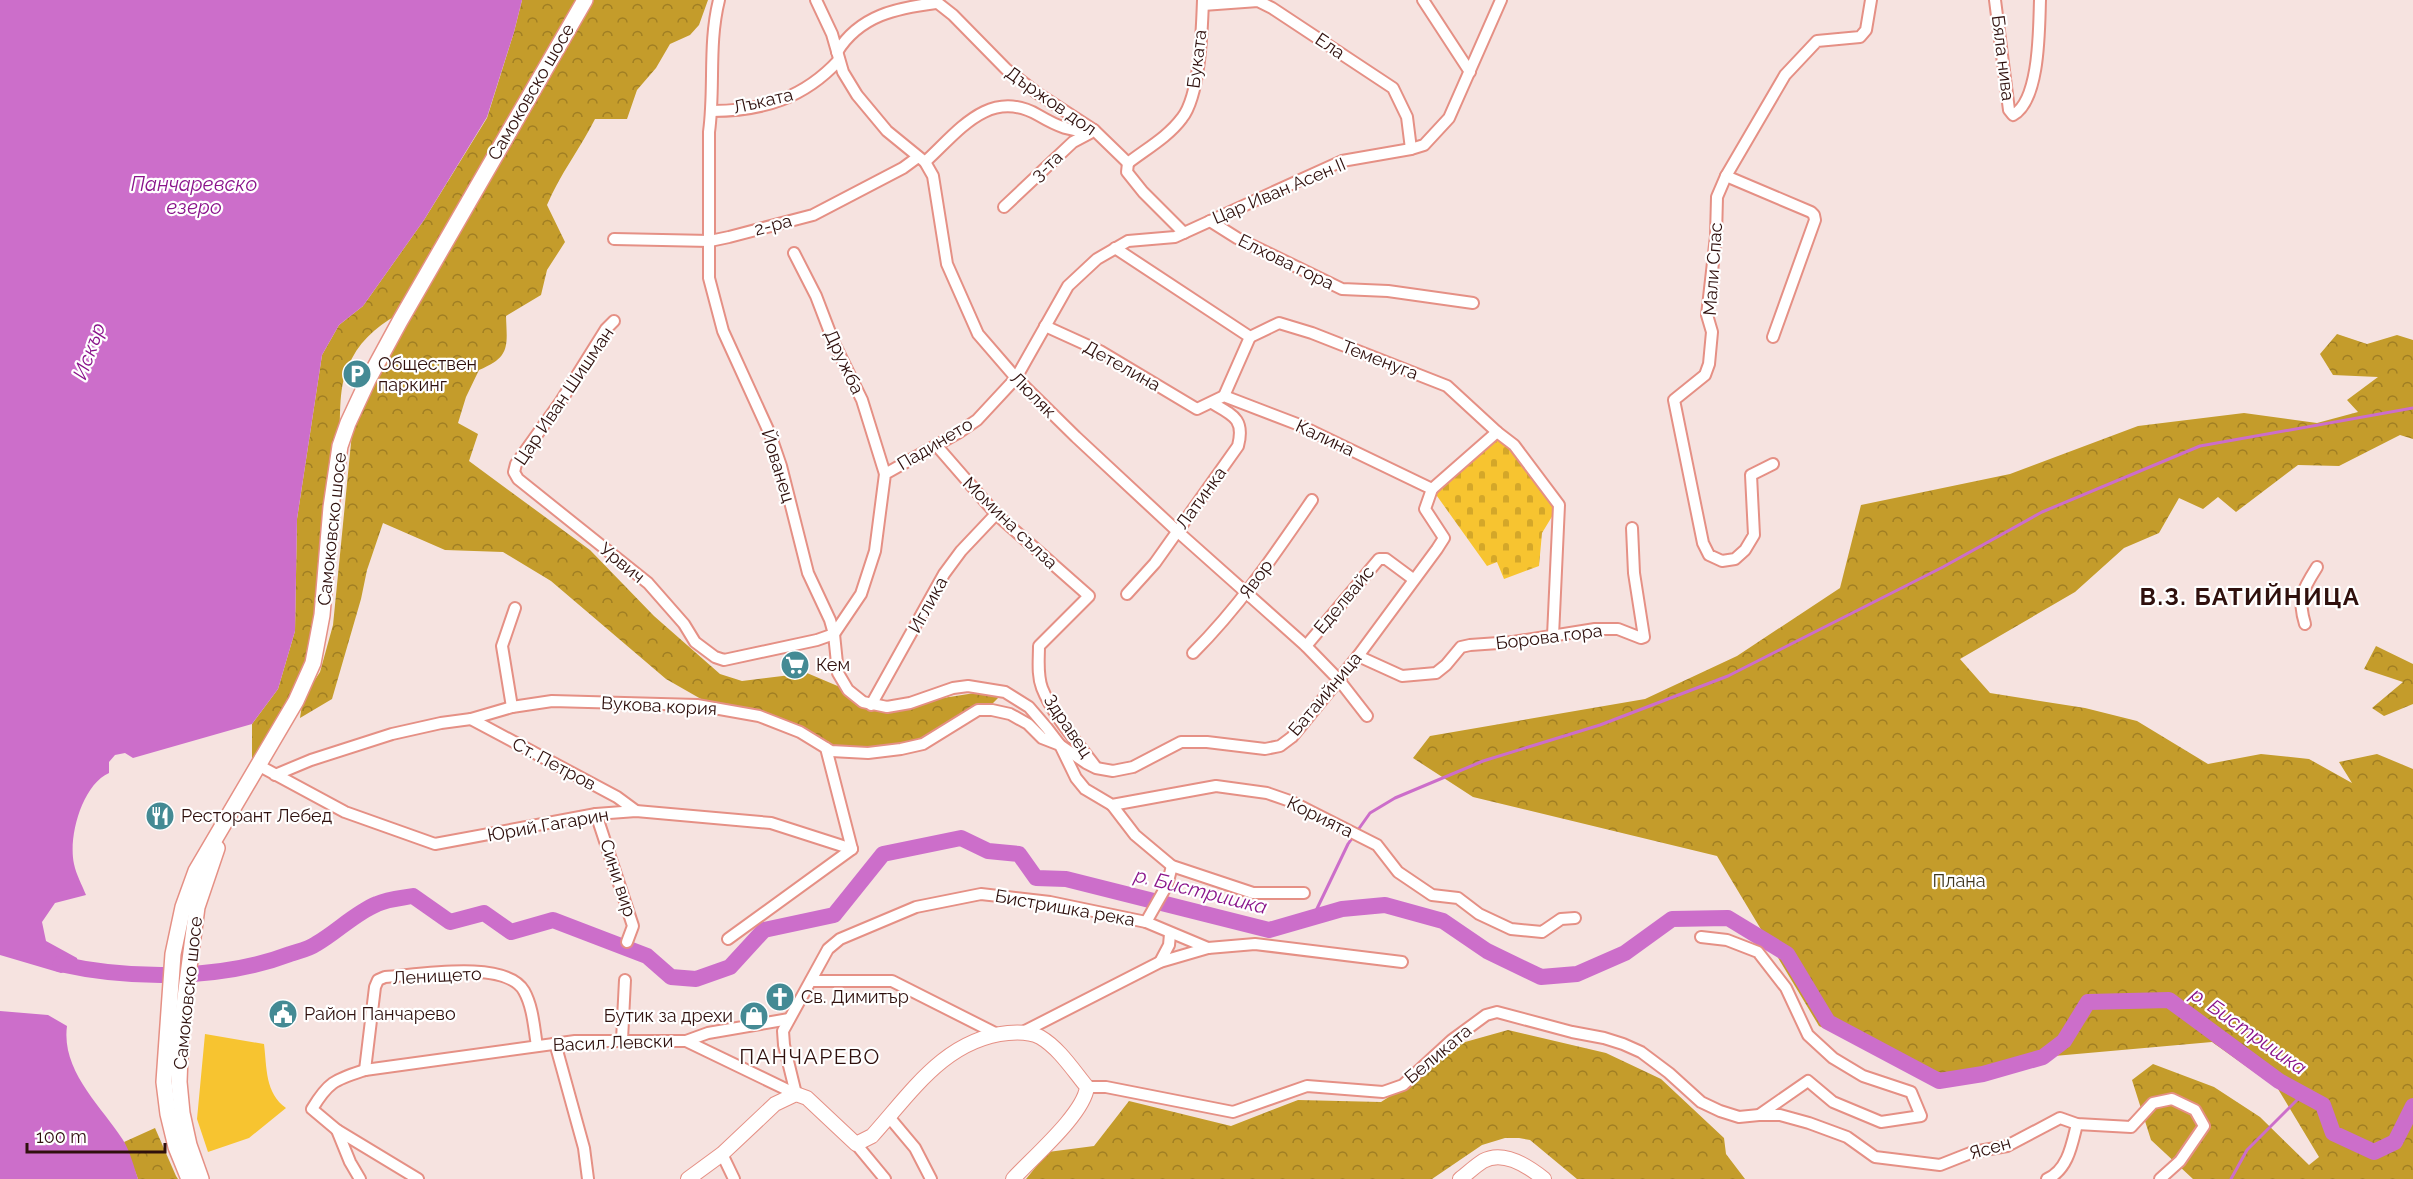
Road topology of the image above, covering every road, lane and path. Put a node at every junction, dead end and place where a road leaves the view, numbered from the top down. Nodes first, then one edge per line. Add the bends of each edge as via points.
1 (585, 0) edge
2 (719, 0) edge
3 (816, 0) edge
4 (1423, 0) edge
5 (1502, 0) edge
6 (1871, 0) edge
7 (1995, 0) edge
8 (2040, 0) edge
9 (935, 2) edge
10 (1203, 3) edge
11 (838, 56) junction
12 (1470, 72) junction
13 (712, 111) junction
14 (1094, 130) junction
15 (1411, 149) junction
16 (922, 159) junction
17 (1128, 163) junction
18 (1726, 177) junction
19 (1004, 207) dead end
20 (1210, 221) junction
21 (1184, 233) junction
22 (614, 238) dead end
23 (710, 241) junction
24 (1115, 248) junction
25 (794, 253) dead end
26 (1473, 303) dead end
27 (614, 321) dead end
28 (1045, 326) junction
29 (1250, 337) junction
30 (1773, 337) dead end
31 (1016, 378) junction
32 (1224, 396) junction
33 (1212, 403) junction
34 (1497, 432) junction
35 (936, 446) junction
36 (1773, 464) dead end
37 (514, 472) joint
38 (885, 474) junction
39 (1432, 489) junction
40 (1312, 500) dead end
41 (996, 514) junction
42 (1632, 528) dead end
43 (1177, 531) junction
44 (2317, 567) dead end
45 (1413, 579) junction
46 (1248, 593) junction
47 (1127, 594) dead end
48 (1089, 596) joint
49 (515, 608) dead end
50 (2305, 624) dead end
51 (834, 634) junction
52 (1553, 636) junction
53 (1306, 646) junction
54 (1193, 653) dead end
55 (1358, 656) junction
56 (1339, 680) junction
57 (871, 705) junction
58 (512, 707) junction
59 (1368, 716) dead end
60 (471, 719) junction
61 (1060, 745) junction
62 (826, 748) junction
63 (258, 765) junction
64 (1096, 768) junction
65 (275, 775) junction
66 (1112, 805) junction
67 (231, 810) junction
68 (636, 811) junction
69 (596, 814) junction
70 (852, 849) junction
71 (1172, 867) junction
72 (1304, 893) dead end
73 (1575, 918) dead end
74 (1146, 922) junction
75 (1170, 934) junction
76 (1701, 937) dead end
77 (728, 939) dead end
78 (627, 942) dead end
79 (1208, 948) junction
80 (1160, 962) junction
81 (1402, 962) dead end
82 (625, 980) dead end
83 (811, 981) junction
84 (176, 1003) junction
85 (789, 1019) junction
86 (1023, 1032) junction
87 (997, 1034) junction
88 (622, 1040) junction
89 (686, 1041) junction
90 (555, 1043) junction
91 (537, 1046) junction
92 (365, 1070) junction
93 (1087, 1087) junction
94 (796, 1094) junction
95 (1759, 1115) junction
96 (889, 1117) junction
97 (2077, 1124) junction
98 (337, 1130) junction
99 (856, 1144) junction
100 (722, 1154) junction
101 (189, 1179) edge
102 (201, 1179) edge
103 (360, 1179) edge
104 (418, 1179) edge
105 (588, 1179) edge
106 (688, 1179) edge
107 (734, 1179) edge
108 (885, 1179) edge
109 (931, 1179) edge
110 (1013, 1179) edge
111 (1460, 1179) edge
112 (1544, 1179) edge
113 (2047, 1179) edge
114 (2160, 1179) edge

1 - 63 main road, Самоковско шосе via 400,321 348,423 340,446 331,507 322,615 313,663
2 - 13 street, Йованец via 712,36
3 - 11 street, Люляк
4 - 12 street
5 - 12 street, Цар Иван Асен II
6 - 18 street, Мали Спас via 1866,30 1860,37 1817,41 1785,75
7 - 8 street, Бяла нива via 2009,110 2013,115 2031,92
9 - 11 street, Лъката via 872,18 857,28
9 - 14 street, Държов дол via 1006,69
10 - 15 street, Ела via 1258,2 1272,8 1393,88 1407,117
10 - 17 street, Буката via 1189,105 1166,135
11 - 13 street, Лъката via 810,87 797,94 770,103
11 - 16 street, Люляк via 866,107 898,141
12 - 15 street, Цар Иван Асен II via 1449,118 1424,145
13 - 23 street, Йованец
14 - 16 street, 2-ра via 1069,130 1024,108 998,106 976,116
14 - 17 street, Държов дол
14 - 19 street, 3-та via 1072,142
15 - 20 street, Цар Иван Асен II via 1342,161
16 - 23 street, 2-ра via 813,214
16 - 31 street, Люляк via 933,176 947,264 978,334
17 - 21 street, Държов дол via 1127,172 1132,179
18 - 30 street via 1814,215
18 - 36 street, Мали Спас via 1717,197 1707,315 1712,332 1709,364 1705,375 1674,400 1703,543 1709,555 1722,561 1735,560 1745,550 1754,535 1751,476
20 - 21 street, Цар Иван Асен II
20 - 26 street, Елхова гора via 1342,289
21 - 24 street, Падинето via 1128,241
22 - 23 street, 2-ра
23 - 51 street, Йованец via 709,278 723,332 770,434 808,573
24 - 28 street, Падинето via 1068,286
24 - 29 street
25 - 38 street, Дружба via 862,400
27 - 37 street, Цар Иван Шишман
28 - 31 street, Падинето
28 - 33 street, Детелина via 1100,351 1197,409
29 - 32 street
29 - 34 street, Теменуга via 1279,323 1312,333 1447,386
31 - 35 street, Падинето via 977,420
31 - 43 street, Люляк
32 - 33 street
32 - 39 street, Калина via 1297,424
33 - 43 street, Латинка via 1238,422 1238,446
34 - 39 street
34 - 52 street, Теменуга via 1514,445 1559,505
35 - 38 street, Падинето
35 - 41 street, Момина сълза
37 - 51 street, Урвич via 648,583 695,642 715,657 724,660
38 - 51 street, Падинето via 875,551 868,573 861,594
39 - 45 street, Батаийница via 1425,509 1444,538
40 - 46 street, Явор
41 - 48 street, Момина сълза
41 - 57 street, Иглика via 945,574
42 - 52 street, Борова гора via 1644,637 1618,629
43 - 46 street, Люляк
43 - 47 street, Латинка
44 - 50 street via 2301,597
45 - 53 street, Еделвайс via 1386,559 1379,559
45 - 55 street, Батаийница
46 - 53 street, Люляк
46 - 54 street, Явор
48 - 64 street, Здравец via 1039,646 1038,673 1049,702
49 - 58 street via 502,646
51 - 57 street, Йованец via 838,673 848,690
52 - 55 street, Борова гора via 1461,647 1436,673 1402,676
53 - 56 street, Люляк
55 - 56 street, Батаийница
56 - 59 street, Люляк
56 - 64 street, Батаийница via 1280,746 1265,749 1181,742 1133,767 1113,771
57 - 61 street via 910,703 968,686 1005,692 1029,707
58 - 60 street, Вукова кория
58 - 62 street, Вукова кория via 552,701 697,705 759,716 800,732
60 - 65 street, Вукова кория via 392,734
60 - 68 street, Ст. Петров
61 - 62 street, Вукова кория via 1042,738 1010,714 978,710 923,744 868,753
61 - 64 street
61 - 66 street via 1085,789
62 - 70 street
63 - 65 street, Юрий Гагарин
63 - 67 main road, Самоковско шосе
65 - 69 street, Юрий Гагарин via 345,812 435,844
66 - 71 street via 1135,835
66 - 73 street, Корията via 1216,786 1267,794 1290,801 1377,845 1398,872 1432,896 1458,898 1479,914 1511,929 1542,932 1561,919
67 - 84 main road, Самоковско шосе via 196,907
67 - 84 main road, Самоковско шосе via 196,871 183,907 173,954
68 - 69 street, Юрий Гагарин
68 - 70 street, Юрий Гагарин via 771,823
69 - 78 street, Сини вир via 633,926
70 - 77 street
71 - 72 street via 1252,893
71 - 74 street, Бистришка река via 1167,885
74 - 75 street, Бистришка река
74 - 83 street, Бистришка река via 1013,897 981,894 948,899 915,907 840,939 828,949
75 - 79 street, Бистришка река
75 - 80 street
76 - 95 street via 1727,940 1758,952 1786,988 1808,1035 1833,1059 1863,1076 1911,1092 1921,1116 1881,1122 1833,1102 1808,1082
79 - 80 street
79 - 81 street via 1256,944
80 - 86 street
82 - 88 street
83 - 85 street, Бистришка река
83 - 87 street via 892,981
84 - 101 main road, Самоковско шосе via 164,1082 176,1147
84 - 102 main road, Самоковско шосе via 182,1113
85 - 89 street
85 - 94 street, Бистришка река via 783,1031 784,1045
86 - 87 street
86 - 93 street via 1039,1037 1060,1054
87 - 96 street via 944,1057
88 - 89 street, Васил Левски
88 - 90 street, Васил Левски
89 - 94 street, Васил Левски
90 - 91 street, Васил Левски
90 - 105 street via 584,1148
91 - 92 street, Васил Левски
91 - 92 street, Ленището via 523,989 508,977 482,971 385,977 375,987
92 - 98 street, Васил Левски via 328,1086 312,1109
93 - 95 street, Беликата via 1106,1087 1233,1112 1307,1086 1383,1092 1403,1085 1452,1040 1486,1015 1497,1012 1623,1044 1641,1052 1701,1102 1738,1117
93 - 110 street via 1077,1112
94 - 99 street, Васил Левски via 807,1098
94 - 100 street via 775,1104
95 - 97 street, Ясен via 1780,1115 1809,1123 1847,1137 1875,1157 1940,1165 1973,1152 2007,1146 2060,1118
96 - 99 street via 872,1136
96 - 109 street via 915,1148
97 - 113 street via 2063,1166
97 - 114 street, Ясен via 2131,1127 2154,1103 2172,1099 2195,1110 2204,1126 2180,1161
98 - 103 street
98 - 104 street
99 - 108 street, Васил Левски
100 - 106 street
100 - 107 street
111 - 112 street via 1484,1160 1499,1156

